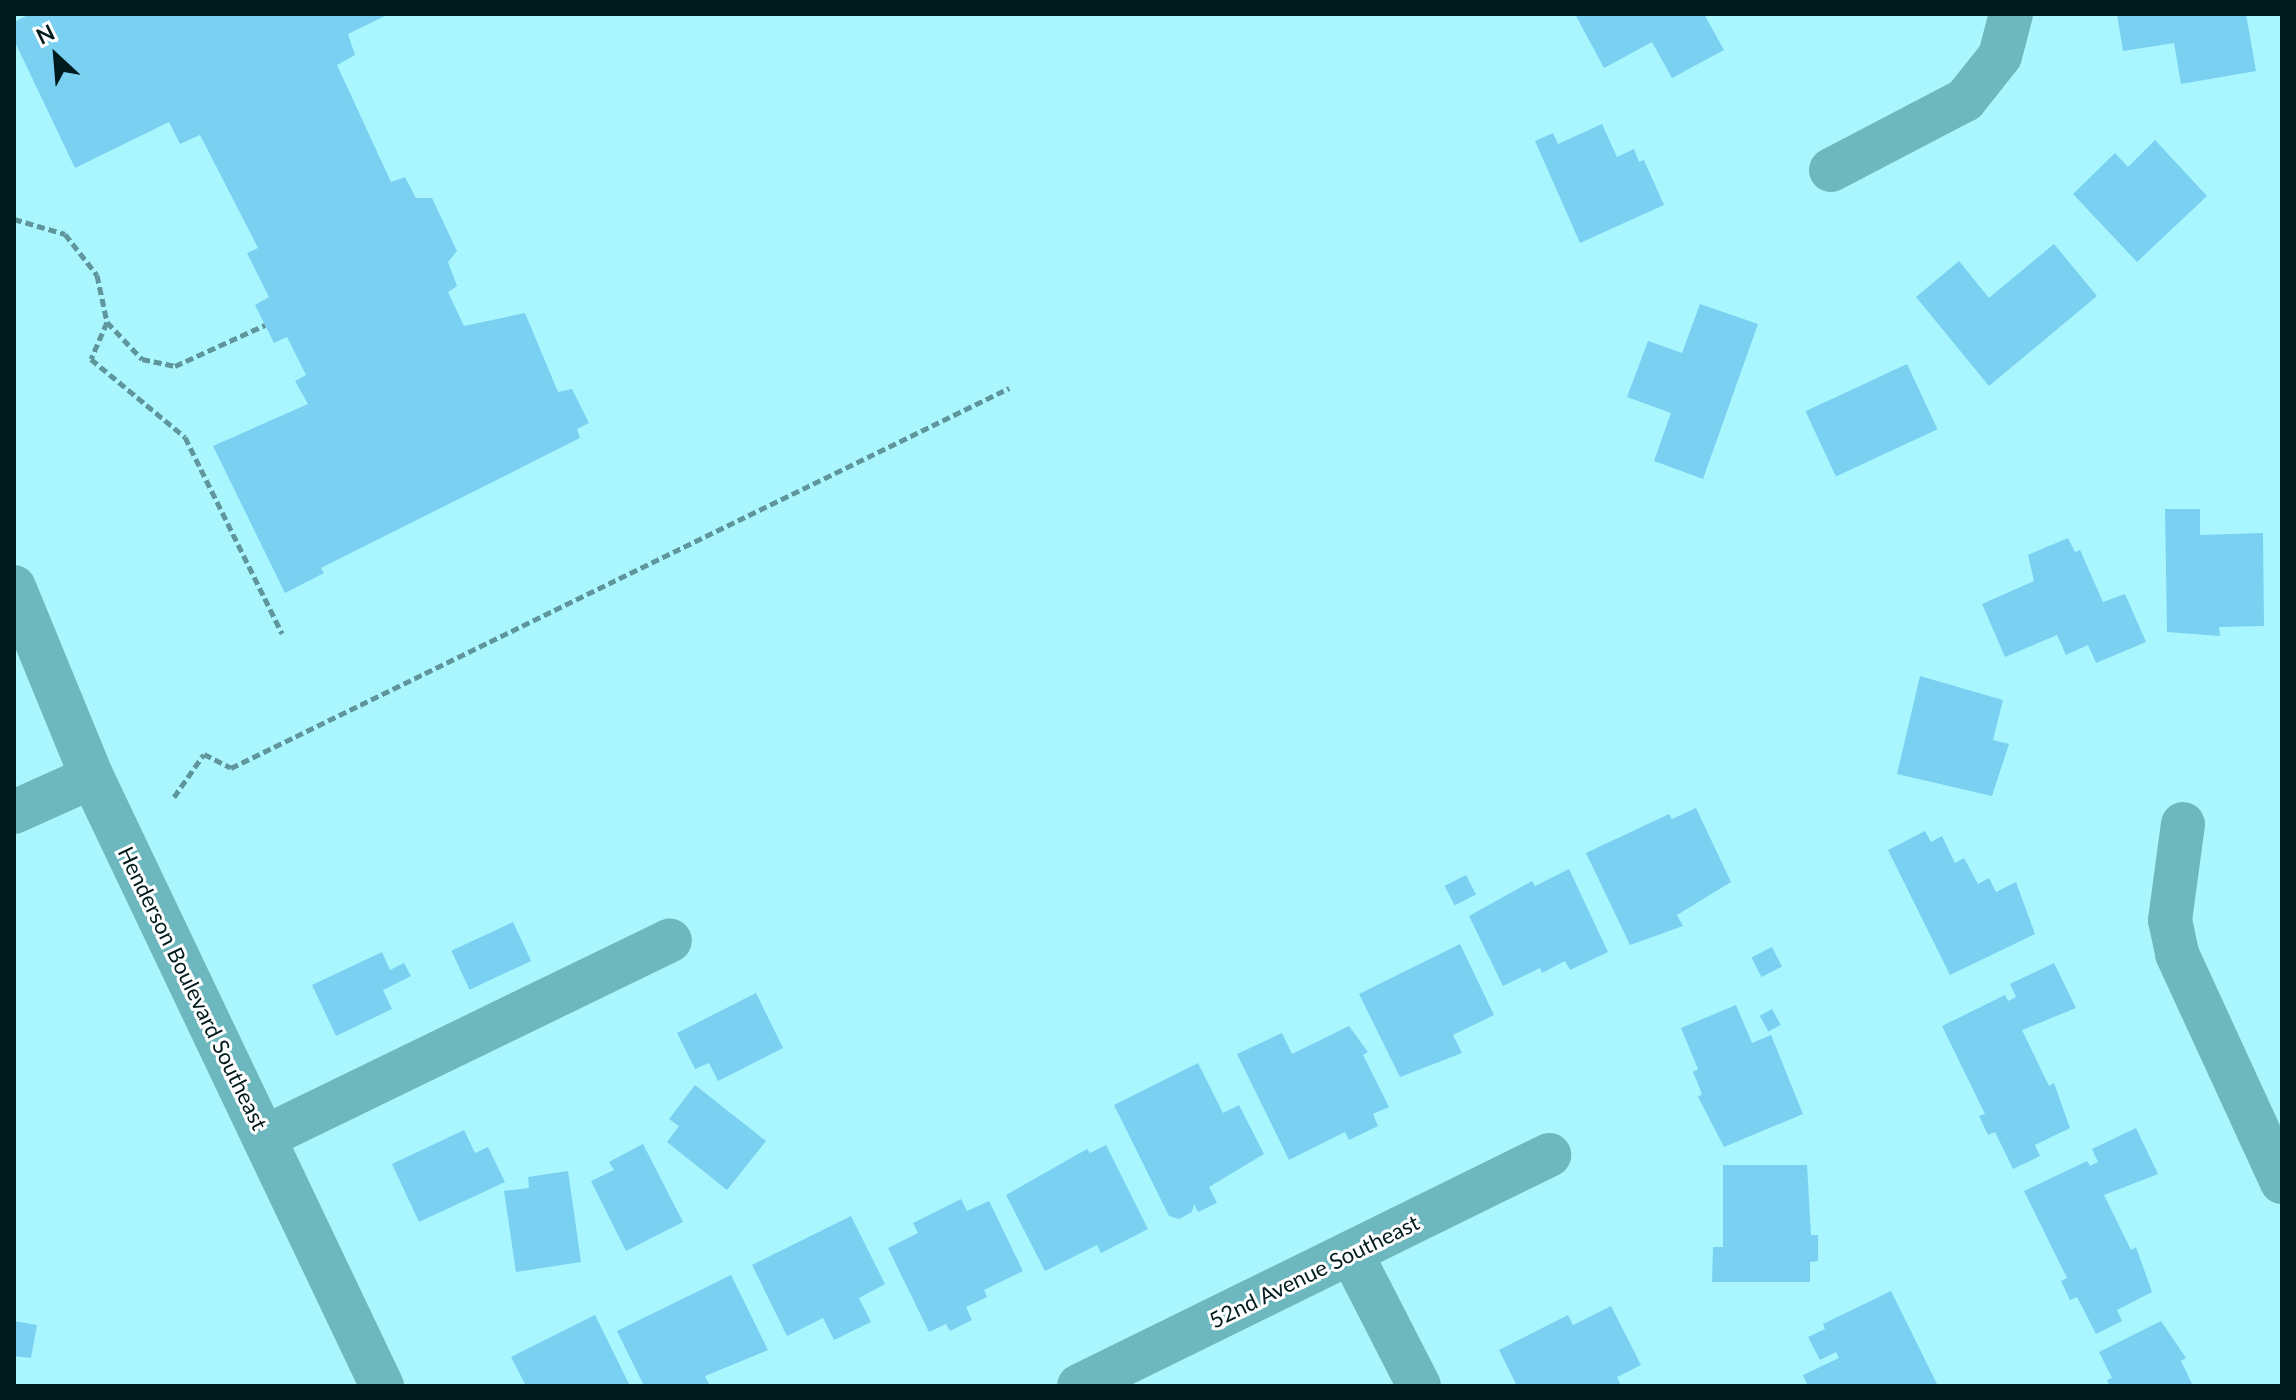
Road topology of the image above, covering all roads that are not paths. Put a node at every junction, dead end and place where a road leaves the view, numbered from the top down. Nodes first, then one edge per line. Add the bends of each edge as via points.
1 (2011, 14) edge
2 (1831, 170) dead end
3 (14, 587) edge
4 (92, 777) junction
5 (14, 812) edge
6 (2183, 824) dead end
7 (670, 940) dead end
8 (265, 1137) junction
9 (1549, 1155) dead end
10 (2282, 1182) edge
11 (1351, 1253) junction
12 (382, 1386) edge
13 (1079, 1386) edge
14 (1419, 1386) edge

1 - 2 street via 2000,56 1965,100
3 - 4 street, Henderson Boulevard Southeast
4 - 5 street
4 - 8 street, Henderson Boulevard Southeast
6 - 10 street via 2170,920 2177,954
7 - 8 street
8 - 12 street, Henderson Boulevard Southeast
9 - 11 street, 52nd Avenue Southeast
11 - 13 street, 52nd Avenue Southeast
11 - 14 street

